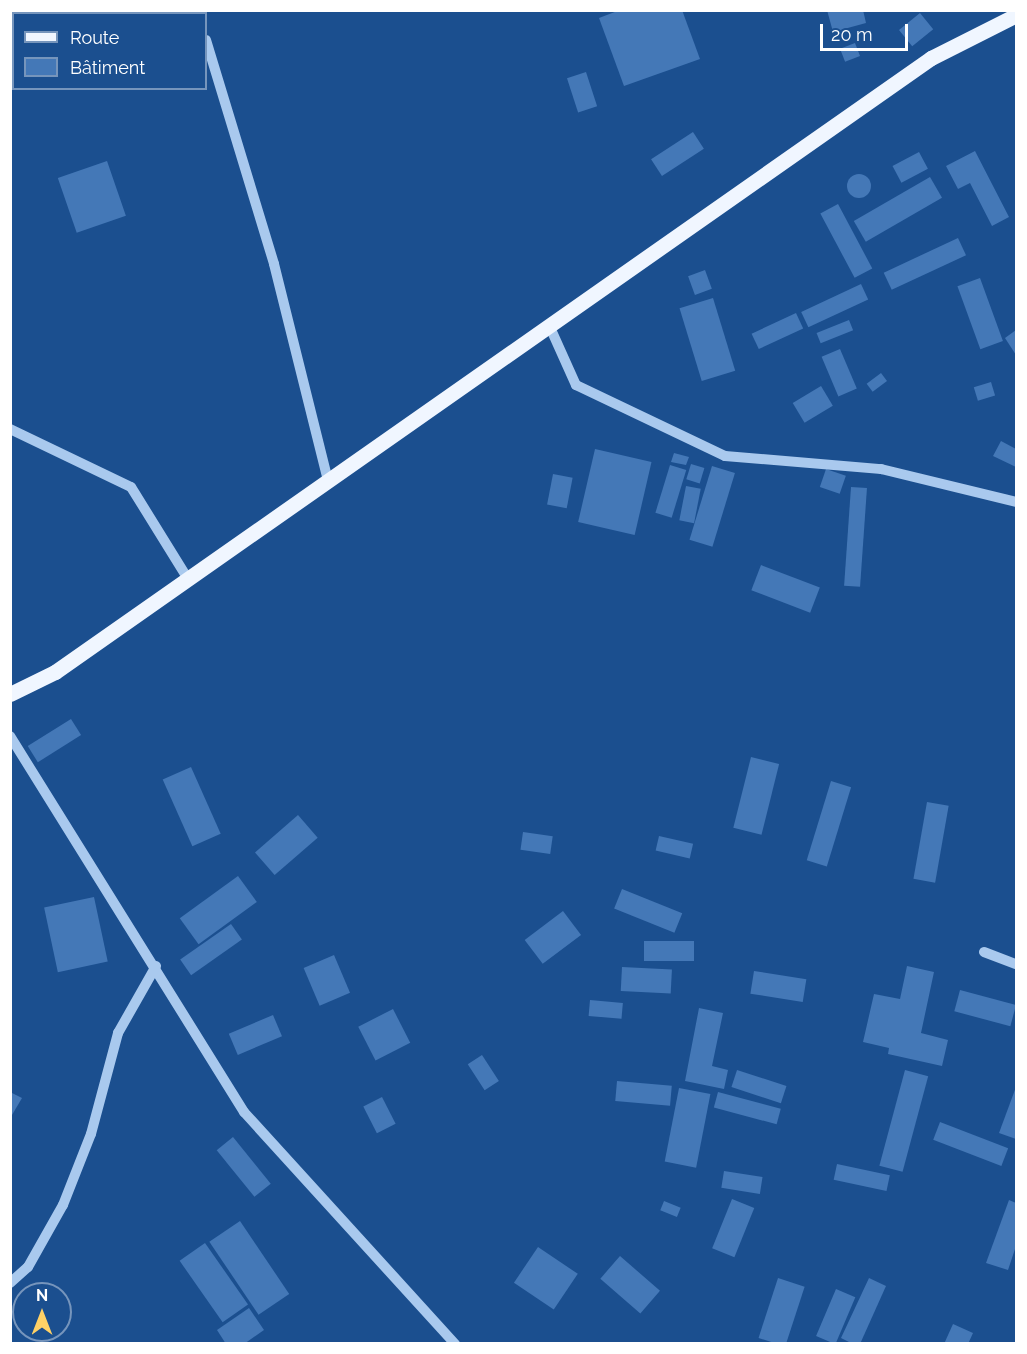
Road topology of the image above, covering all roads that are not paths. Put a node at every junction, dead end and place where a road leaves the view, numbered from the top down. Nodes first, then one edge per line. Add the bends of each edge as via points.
1 (1017, 15) edge
2 (207, 43) edge
3 (549, 325) junction
4 (10, 429) edge
5 (328, 481) junction
6 (1017, 502) edge
7 (188, 579) junction
8 (10, 694) edge
9 (10, 735) edge
10 (984, 952) dead end
11 (1017, 964) edge
12 (156, 966) junction
13 (10, 1283) edge
14 (455, 1344) edge

1 - 3 main road via 931,58
2 - 5 street via 274,264
3 - 5 main road
3 - 6 street via 576,385 725,456 881,469
4 - 7 street via 131,487
5 - 7 main road
7 - 8 main road via 55,672
9 - 12 street
10 - 11 street
12 - 13 street via 118,1034 91,1134 63,1205 28,1267
12 - 14 street via 244,1112

